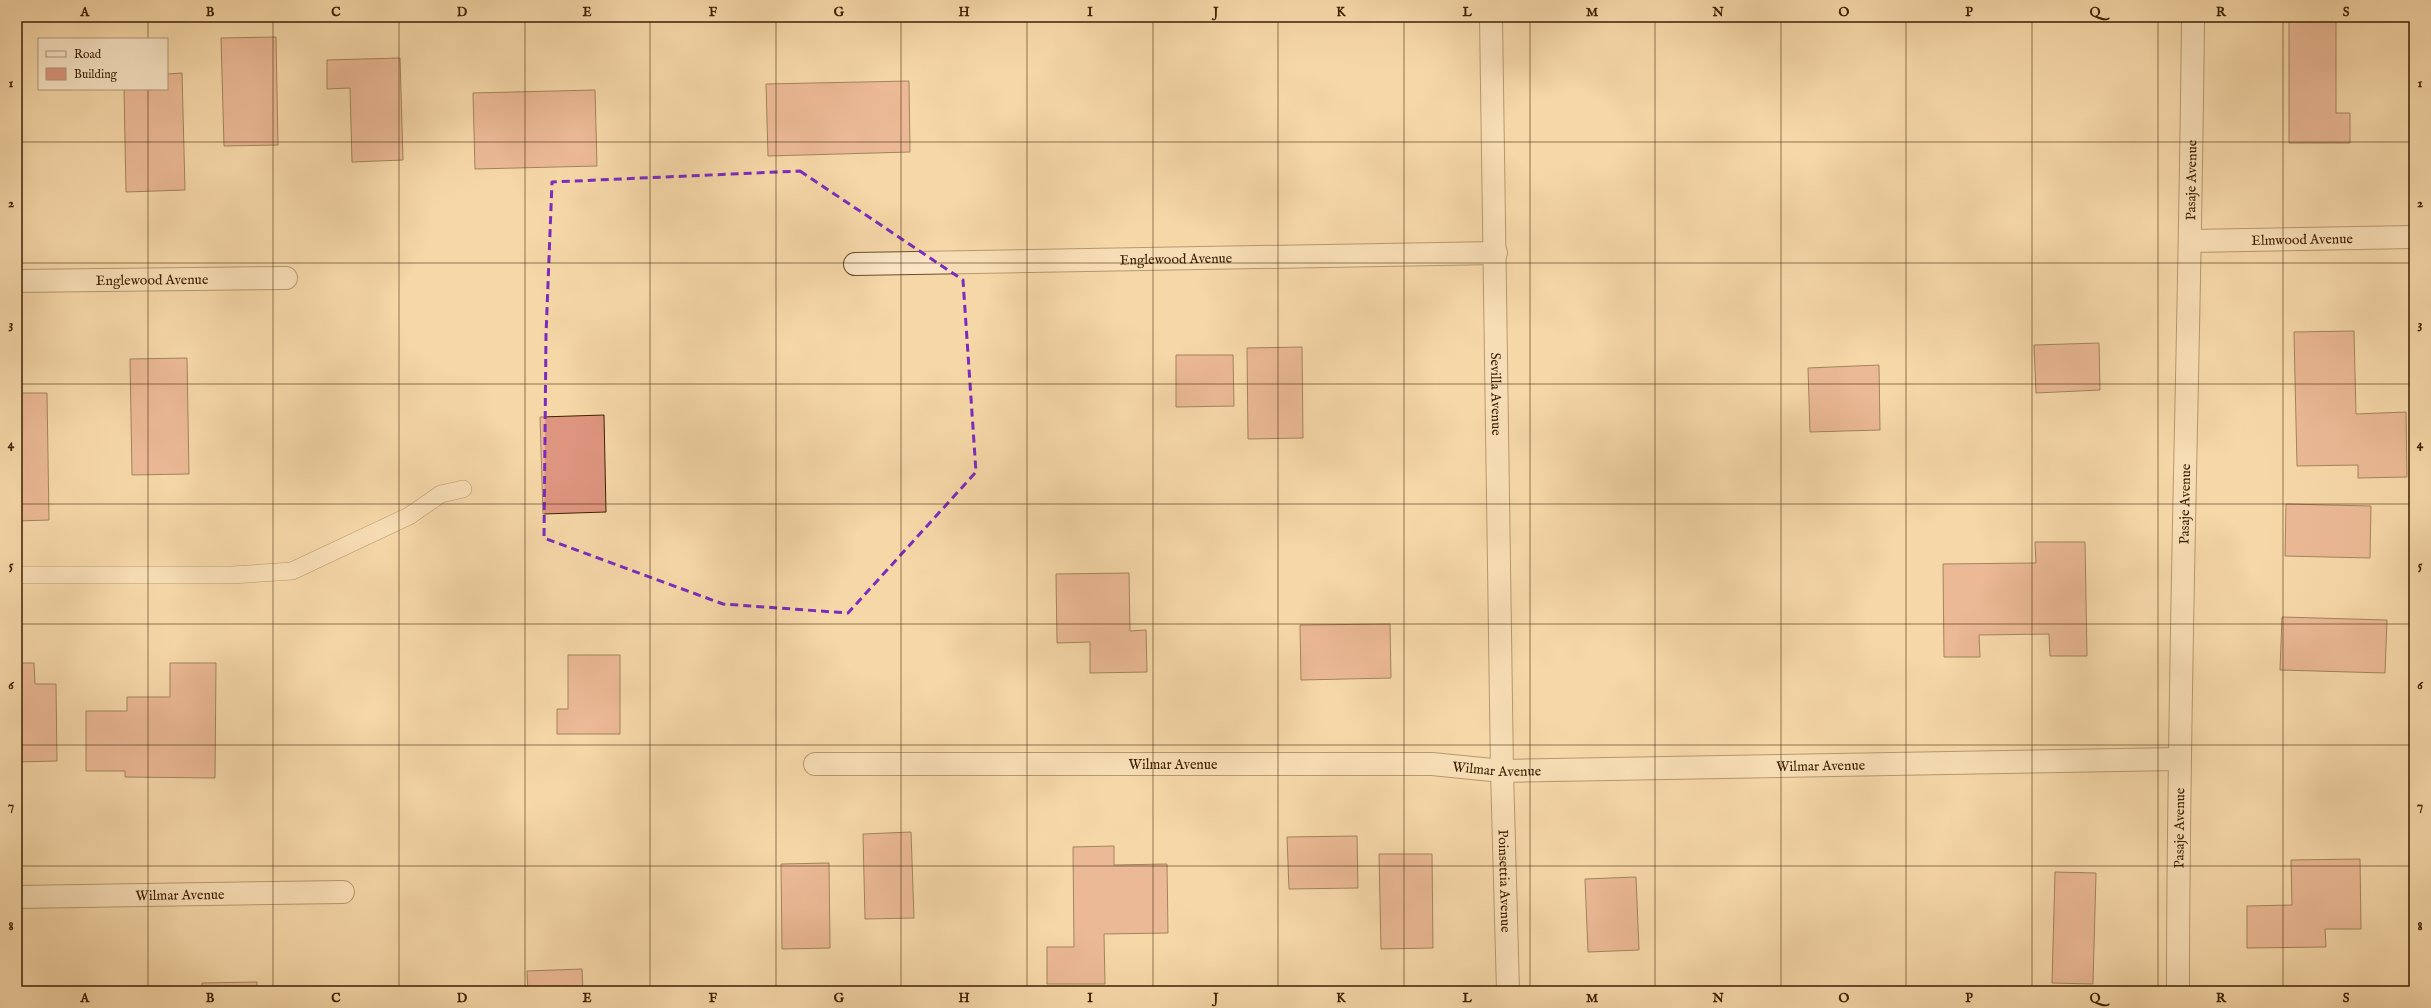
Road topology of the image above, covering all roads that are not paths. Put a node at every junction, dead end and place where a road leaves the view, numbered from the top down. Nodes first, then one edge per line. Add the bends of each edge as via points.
1 (1491, 17) edge
2 (2193, 17) edge
3 (2414, 237) edge
4 (2191, 241) junction
5 (1496, 253) junction
6 (855, 264) dead end
7 (286, 278) dead end
8 (17, 281) edge
9 (463, 489) dead end
10 (17, 575) edge
11 (2178, 759) junction
12 (815, 764) dead end
13 (1502, 771) junction
14 (343, 892) dead end
15 (17, 897) edge
16 (1508, 991) edge
17 (2178, 991) edge

1 - 5 street, Sevilla Avenue
2 - 4 street, Pasaje Avenue
3 - 4 street, Elmwood Avenue
4 - 11 street, Pasaje Avenue
5 - 6 street, Englewood Avenue
5 - 13 street, Sevilla Avenue
7 - 8 street, Englewood Avenue
9 - 10 lane via 441,494 409,516 292,571 217,575
11 - 13 street, Wilmar Avenue
11 - 17 street, Pasaje Avenue
12 - 13 street, Wilmar Avenue via 1432,764
13 - 16 street, Poinsettia Avenue
14 - 15 street, Wilmar Avenue

